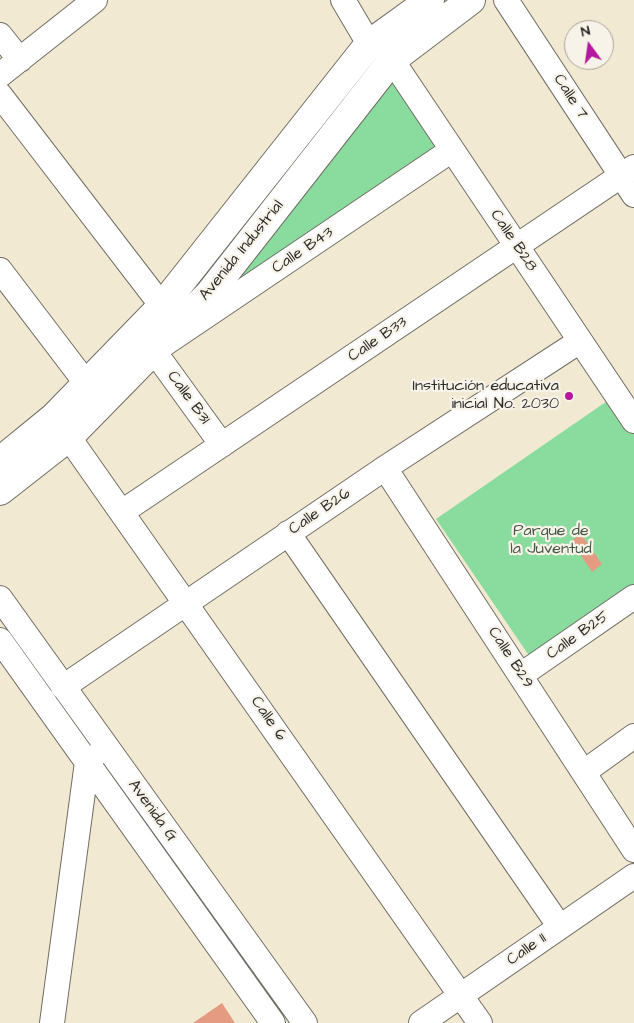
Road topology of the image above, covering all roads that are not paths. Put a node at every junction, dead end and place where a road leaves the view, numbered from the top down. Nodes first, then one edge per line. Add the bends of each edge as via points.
1 (95, 0) edge
2 (343, 0) edge
3 (430, 0) edge
4 (472, 0) edge
5 (506, 0) edge
6 (0, 35) edge
7 (369, 44) junction
8 (20, 60) junction
9 (392, 60) junction
10 (0, 76) edge
11 (0, 95) edge
12 (452, 150) junction
13 (630, 179) edge
14 (516, 246) junction
15 (0, 270) edge
16 (162, 306) junction
17 (580, 341) junction
18 (154, 351) junction
19 (86, 383) junction
20 (634, 421) edge
21 (62, 427) junction
22 (222, 445) junction
23 (0, 461) edge
24 (385, 468) junction
25 (0, 490) edge
26 (122, 512) junction
27 (288, 533) junction
28 (634, 597) edge
29 (0, 598) edge
30 (186, 603) junction
31 (0, 640) edge
32 (521, 675) junction
33 (63, 686) junction
34 (634, 736) edge
35 (106, 747) junction
36 (87, 762) junction
37 (584, 772) junction
38 (634, 850) edge
39 (634, 876) edge
40 (560, 927) junction
41 (461, 995) junction
42 (52, 1023) edge
43 (273, 1023) edge
44 (305, 1023) edge
45 (420, 1023) edge
46 (480, 1023) edge

1 - 8 street
2 - 7 street
3 - 7 main road, Avenida Industrial
4 - 9 main road, Avenida Industrial
5 - 13 street, Calle 7
6 - 8 street
7 - 16 main road, Avenida Industrial
8 - 10 street
9 - 12 street, Calle B28
9 - 18 main road, Avenida Industrial via 209,294
11 - 16 street
12 - 14 street, Calle B28
12 - 18 street, Calle B43
13 - 14 street, Calle B33
14 - 17 street, Calle B28
14 - 22 street, Calle B33
15 - 19 street
16 - 19 main road, Avenida Industrial
17 - 20 street, Calle B28
17 - 24 street, Calle B26
18 - 21 main road, Avenida Industrial
18 - 22 street, Calle B31
19 - 21 main road, Avenida Industrial
21 - 23 main road, Avenida Industrial
21 - 25 main road, Avenida Industrial
21 - 26 street, Calle 6
22 - 26 street, Calle B33
24 - 27 street, Calle B26
24 - 32 street, Calle B29
26 - 30 street, Calle 6
27 - 30 street, Calle B26
27 - 40 street
28 - 32 street, Calle B25
29 - 33 street, Avenida G
30 - 33 street, Calle B26
30 - 41 street, Calle 6
31 - 36 street, Avenida G
32 - 37 street, Calle B29
33 - 35 street, Avenida G
34 - 37 street
35 - 36 street
35 - 44 street, Avenida G
36 - 42 street
36 - 43 street, Avenida G
37 - 38 street, Calle B29
39 - 40 street, Calle 11
40 - 41 street, Calle 11
41 - 45 street, Calle 11
41 - 46 street, Calle 6

